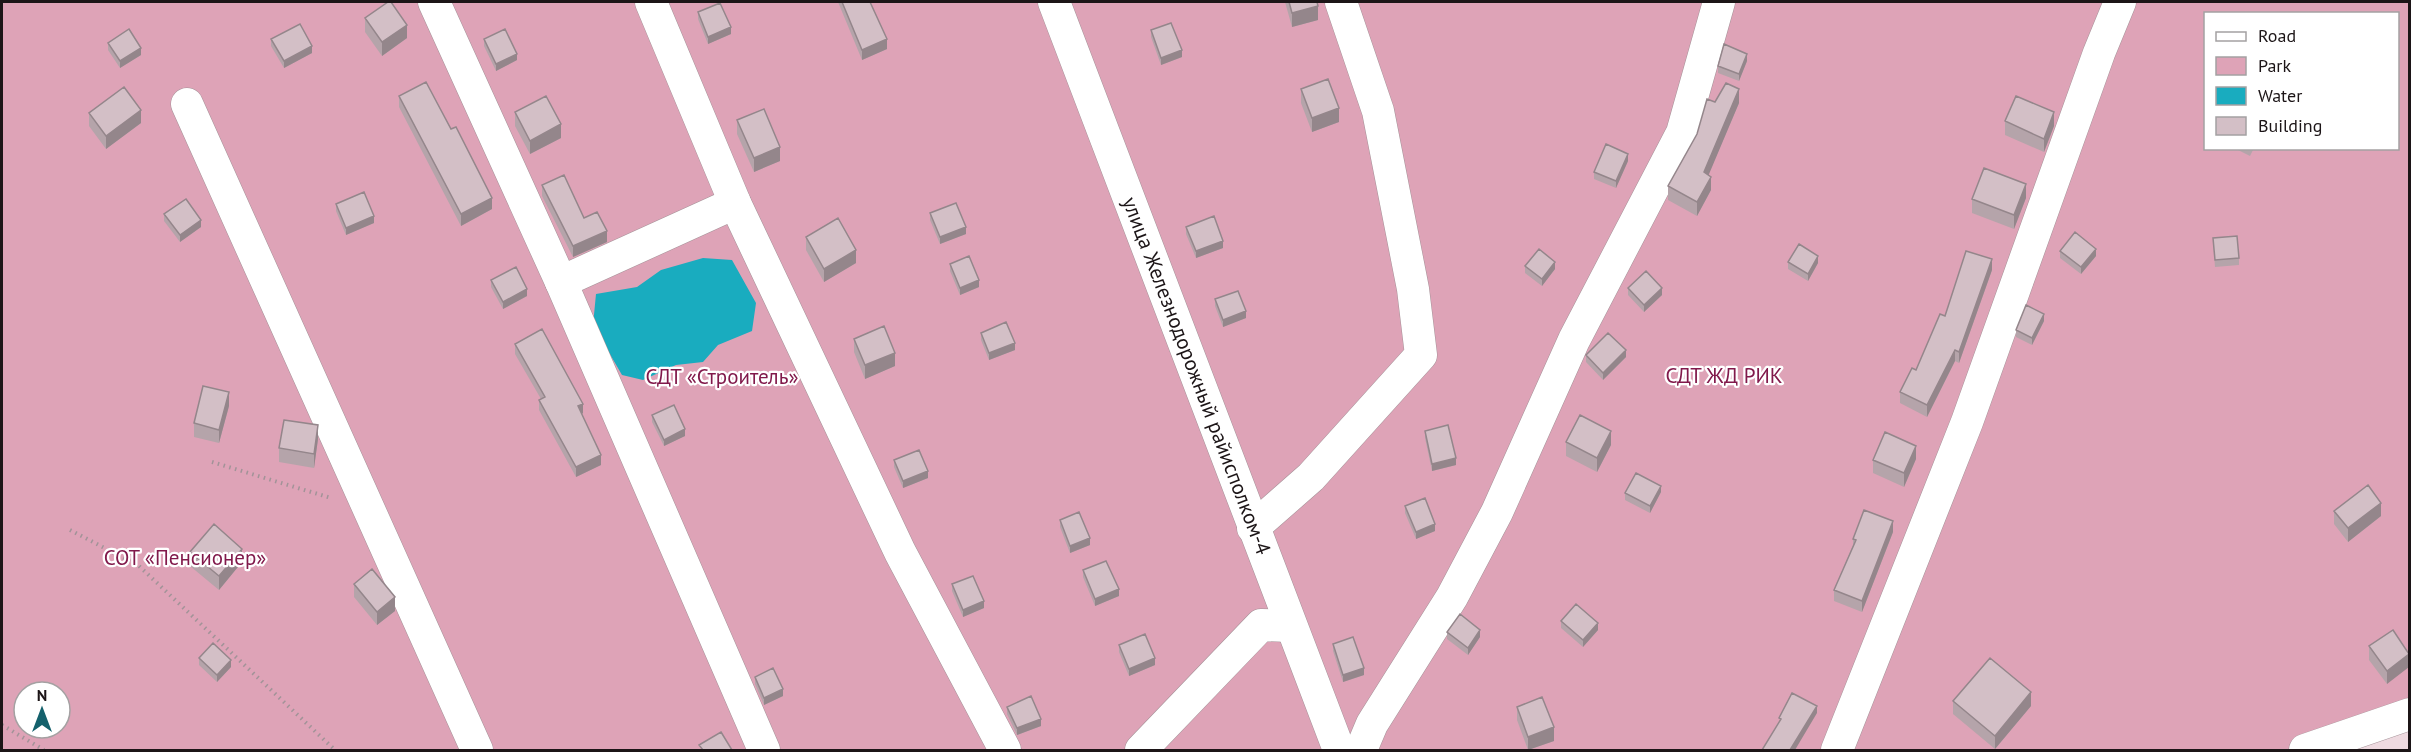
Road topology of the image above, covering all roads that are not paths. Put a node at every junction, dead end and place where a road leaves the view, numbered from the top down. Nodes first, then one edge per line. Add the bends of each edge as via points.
1 (434, 2) edge
2 (651, 2) edge
3 (1054, 2) edge
4 (1341, 2) edge
5 (1719, 2) edge
6 (2120, 2) edge
7 (187, 104) dead end
8 (735, 203) junction
9 (561, 282) junction
10 (1253, 528) junction
11 (1290, 626) junction
12 (2409, 714) edge
13 (477, 750) edge
14 (764, 750) edge
15 (1005, 750) edge
16 (1141, 750) edge
17 (1339, 750) edge
18 (1361, 750) edge
19 (1837, 750) edge
20 (2305, 750) edge

1 - 9 street
2 - 8 street
3 - 10 street, улица Железнодорожный райисполком-4
4 - 10 street via 1378,111 1413,289 1421,356 1311,477
5 - 18 street via 1682,133 1574,339 1497,513 1452,597 1372,724
6 - 19 street via 1967,422
7 - 13 street
8 - 9 street
8 - 15 street via 900,552
9 - 14 street
10 - 11 street, улица Железнодорожный райисполком-4
11 - 16 street via 1261,625
11 - 17 street, улица Железнодорожный райисполком-4
12 - 20 street

